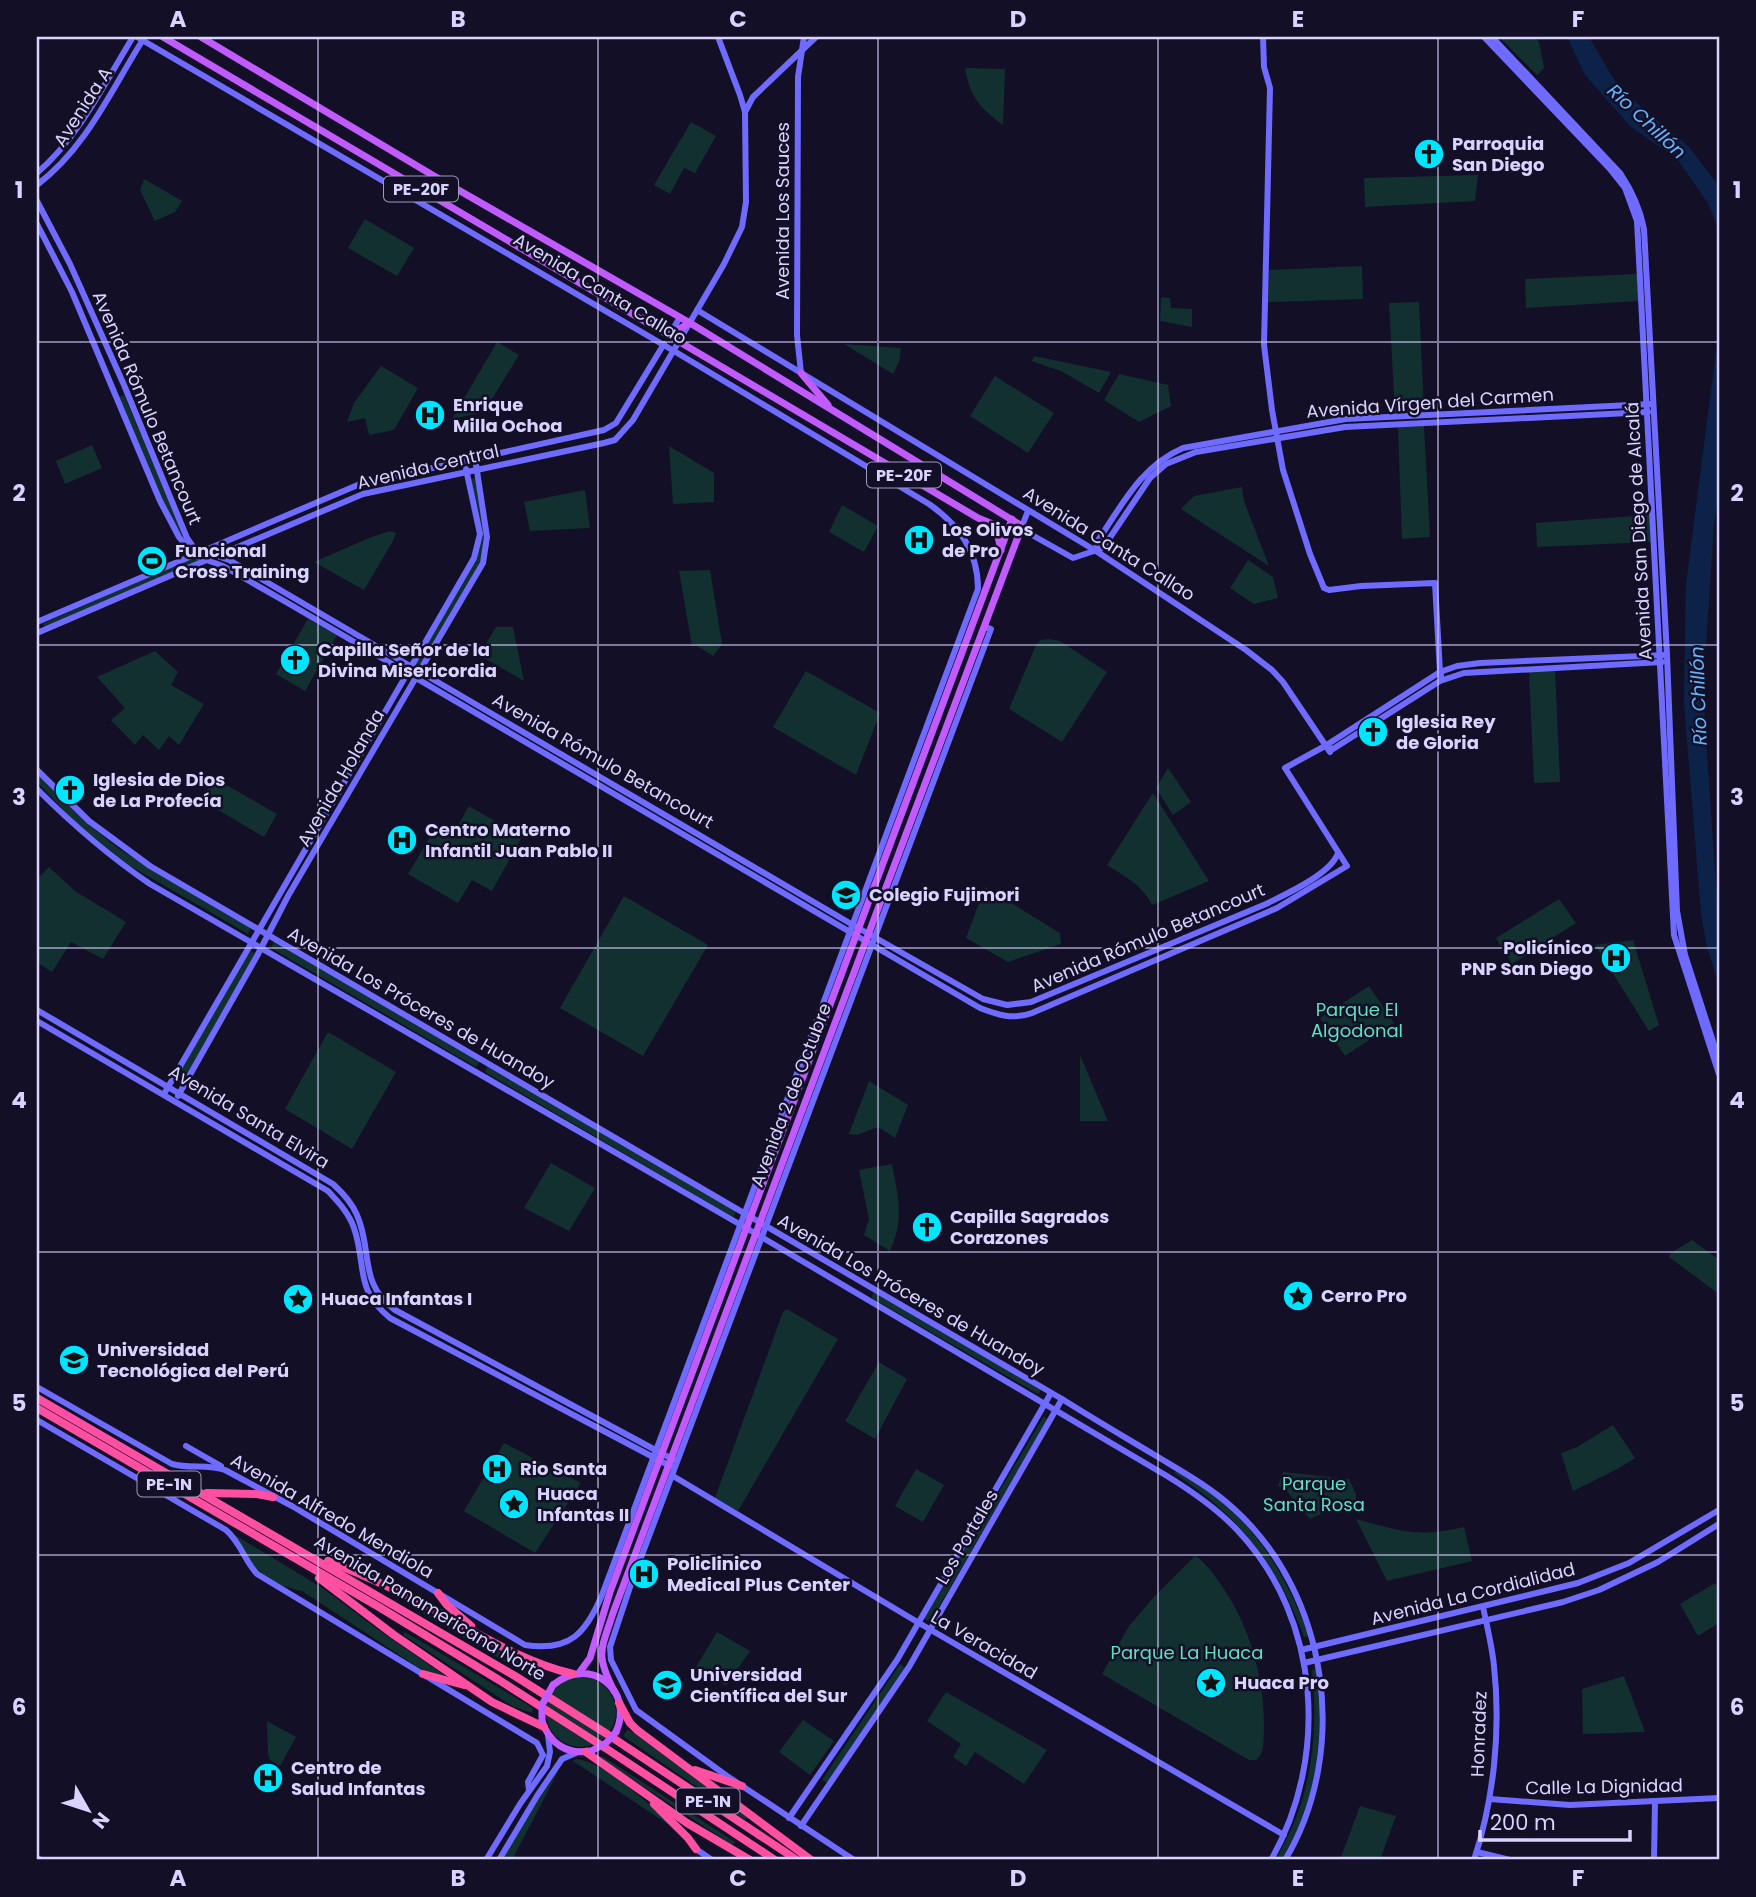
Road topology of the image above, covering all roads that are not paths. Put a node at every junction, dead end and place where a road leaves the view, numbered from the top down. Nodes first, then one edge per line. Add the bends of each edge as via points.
1 (163, 37) edge
2 (201, 37) edge
3 (718, 37) edge
4 (797, 37) edge
5 (804, 37) edge
6 (816, 37) edge
7 (1263, 37) edge
8 (1484, 37) edge
9 (1492, 37) edge
10 (139, 38) edge
11 (801, 50) junction
12 (745, 112) junction
13 (37, 173) edge
14 (37, 185) edge
15 (37, 201) edge
16 (37, 224) edge
17 (1642, 254) junction
18 (697, 310) junction
19 (680, 317) junction
20 (690, 323) junction
21 (667, 339) junction
22 (676, 348) junction
23 (801, 373) junction
24 (1650, 408) junction
25 (836, 413) junction
26 (1276, 430) junction
27 (1278, 439) junction
28 (475, 458) junction
29 (464, 461) junction
30 (478, 470) junction
31 (467, 472) junction
32 (1018, 505) junction
33 (1028, 511) junction
34 (978, 518) junction
35 (1012, 519) junction
36 (1021, 530) junction
37 (1008, 532) junction
38 (202, 551) junction
39 (1001, 551) junction
40 (1096, 551) junction
41 (193, 555) junction
42 (218, 555) junction
43 (208, 560) junction
44 (968, 618) joint
45 (37, 622) edge
46 (988, 628) junction
47 (37, 633) edge
48 (1663, 658) junction
49 (412, 666) junction
50 (420, 671) junction
51 (408, 674) junction
52 (1441, 676) junction
53 (416, 678) junction
54 (1327, 749) junction
55 (37, 769) edge
56 (37, 789) edge
57 (1338, 853) junction
58 (258, 929) junction
59 (855, 930) junction
60 (267, 934) junction
61 (870, 939) junction
62 (251, 942) junction
63 (261, 947) junction
64 (37, 1010) edge
65 (51, 1018) junction
66 (37, 1021) edge
67 (46, 1026) junction
68 (1719, 1060) edge
69 (1719, 1074) edge
70 (168, 1085) junction
71 (180, 1092) junction
72 (164, 1094) junction
73 (175, 1101) junction
74 (747, 1215) junction
75 (763, 1224) junction
76 (743, 1227) junction
77 (758, 1236) junction
78 (37, 1387) edge
79 (1051, 1393) junction
80 (37, 1398) edge
81 (1062, 1399) junction
82 (1044, 1405) junction
83 (37, 1408) edge
84 (1055, 1412) junction
85 (37, 1420) edge
86 (186, 1446) dead end
87 (658, 1456) junction
88 (673, 1466) junction
89 (1174, 1466) junction
90 (225, 1470) junction
91 (1167, 1476) junction
92 (204, 1493) junction
93 (273, 1497) junction
94 (1719, 1510) edge
95 (1719, 1524) edge
96 (306, 1553) junction
97 (300, 1563) junction
98 (438, 1593) junction
99 (598, 1604) joint
100 (1483, 1607) junction
101 (615, 1617) junction
102 (1486, 1621) junction
103 (919, 1623) junction
104 (931, 1630) junction
105 (484, 1637) junction
106 (1314, 1647) junction
107 (1301, 1650) junction
108 (1317, 1660) junction
109 (1304, 1663) junction
110 (576, 1673) junction
111 (423, 1674) junction
112 (467, 1685) junction
113 (614, 1690) junction
114 (620, 1703) junction
115 (545, 1727) junction
116 (585, 1752) junction
117 (688, 1768) junction
118 (742, 1786) junction
119 (529, 1790) junction
120 (642, 1791) junction
121 (1719, 1798) edge
122 (1490, 1799) junction
123 (1655, 1801) junction
124 (789, 1818) junction
125 (801, 1826) junction
126 (1284, 1835) junction
127 (696, 1849) joint
128 (1477, 1852) junction
129 (486, 1860) edge
130 (499, 1860) edge
131 (712, 1860) edge
132 (750, 1860) edge
133 (775, 1860) edge
134 (797, 1860) edge
135 (811, 1860) edge
136 (854, 1860) edge
137 (1271, 1860) edge
138 (1285, 1860) edge
139 (1475, 1860) edge
140 (1510, 1860) edge
141 (1654, 1860) edge

1 - 21 main road, Avenida Canta Callao / PE-20F
2 - 19 main road, Avenida Canta Callao / PE-20F
3 - 12 street, Avenida Central
4 - 11 street, Avenida Los Sauces
5 - 11 street, Avenida Los Sauces
6 - 11 street
7 - 26 street via 1270,88 1264,345
8 - 17 street, Avenida San Diego de Alcalá via 1617,178 1634,209
9 - 17 street, Avenida San Diego de Alcalá via 1630,187 1641,216
10 - 13 street, Avenida A via 77,129
10 - 14 street, Avenida A via 85,135
10 - 21 street, Avenida Canta Callao
11 - 12 street via 753,97
11 - 23 street, Avenida Los Sauces via 797,335
12 - 18 street, Avenida Central via 742,228
15 - 38 street, Avenida Rómulo Betancourt via 97,324 187,538
16 - 41 street, Avenida Rómulo Betancourt via 72,292 168,520
17 - 24 street, Avenida San Diego de Alcalá
18 - 20 street, Avenida Central
18 - 23 street, Avenida Canta Callao
19 - 20 main road, Avenida Canta Callao / PE-20F
19 - 21 street, Avenida Central
20 - 21 main road
20 - 22 street, Avenida Central
20 - 25 main road, Avenida Canta Callao / PE-20F
21 - 22 main road, Avenida Canta Callao / PE-20F
21 - 28 street, Avenida Central via 617,423 604,430
22 - 30 street, Avenida Central via 629,427 615,440
22 - 34 main road, Avenida Canta Callao / PE-20F
22 - 44 street, Avenida Canta Callao via 948,519 970,546 976,566 978,589
23 - 25 main road
23 - 32 street, Avenida Canta Callao
24 - 26 street, Avenida Vírgen del Carmen via 1346,419
24 - 27 street, Avenida Vírgen del Carmen via 1345,427
24 - 48 street, Avenida San Diego de Alcalá
25 - 35 main road, Avenida Canta Callao / PE-20F
26 - 27 street
26 - 40 street, Avenida Vírgen del Carmen via 1183,448 1156,463 1130,492 1097,542
27 - 40 street, Avenida Vírgen del Carmen via 1196,452 1166,464 1150,478 1103,548
27 - 52 street via 1283,470 1321,584 1329,590 1434,583
28 - 29 street, Avenida Central
28 - 30 street, Avenida Holanda
29 - 31 street, Avenida Holanda
29 - 38 street, Avenida Central via 360,484
30 - 31 street, Avenida Central
30 - 50 street, Avenida Holanda via 485,555
31 - 42 street, Avenida Central via 363,494
31 - 49 street, Avenida Holanda via 479,527 477,549
32 - 33 street, Avenida Canta Callao
32 - 35 street, Avenida 2 de Octubre
33 - 36 street, Avenida 2 de Octubre
33 - 40 street, Avenida Canta Callao
34 - 37 main road, Avenida Canta Callao / PE-20F
34 - 39 main road via 995,532
35 - 36 main road, Avenida Canta Callao / PE-20F
35 - 37 main road, Avenida 2 de Octubre
36 - 37 main road, Avenida Canta Callao / PE-20F
36 - 40 street, Avenida Canta Callao / PE-20F via 1073,558
36 - 46 main road, Avenida 2 de Octubre
37 - 39 main road, Avenida 2 de Octubre
38 - 41 street, Avenida Central
38 - 42 street, Avenida Rómulo Betancourt
39 - 59 main road, Avenida 2 de Octubre
40 - 54 street, Avenida Canta Callao via 1272,670
41 - 43 street, Avenida Rómulo Betancourt
41 - 45 street, Avenida Central
42 - 43 street, Avenida Central
42 - 49 street, Avenida Rómulo Betancourt
43 - 47 street, Avenida Central
43 - 51 street, Avenida Rómulo Betancourt
44 - 59 street, Avenida 2 de Octubre
46 - 61 main road, Avenida 2 de Octubre
46 - 61 street, Avenida 2 de Octubre
48 - 52 street via 1480,663 1457,666
48 - 68 street, Avenida San Diego de Alcalá via 1679,928
48 - 69 street, Avenida San Diego de Alcalá via 1674,935
49 - 50 street, Avenida Rómulo Betancourt
49 - 51 street, Avenida Holanda
50 - 53 street, Avenida Holanda
50 - 59 street, Avenida Rómulo Betancourt
51 - 53 street, Avenida Rómulo Betancourt
51 - 58 street, Avenida Holanda
52 - 54 street
53 - 59 street, Avenida Rómulo Betancourt
53 - 60 street, Avenida Holanda
54 - 57 street via 1284,768
55 - 58 street, Avenida Los Próceres de Huandoy via 110,839
56 - 62 street, Avenida Los Próceres de Huandoy via 124,866
57 - 61 street, Avenida Rómulo Betancourt via 1333,865 1266,904 1020,1005 983,999
57 - 61 street, Avenida Rómulo Betancourt via 1347,866 1276,908 1021,1017 980,1008
58 - 60 street, Avenida Los Próceres de Huandoy
58 - 62 street, Avenida Holanda
59 - 61 street, Avenida Rómulo Betancourt
59 - 74 main road, Avenida 2 de Octubre
60 - 63 street, Avenida Holanda
60 - 74 street, Avenida Los Próceres de Huandoy
61 - 75 main road, Avenida 2 de Octubre
62 - 63 street, Avenida Los Próceres de Huandoy
62 - 70 street, Avenida Holanda
63 - 71 street, Avenida Holanda
63 - 76 street, Avenida Los Próceres de Huandoy
64 - 65 street, Avenida Santa Elvira
65 - 67 street
65 - 70 street, Avenida Santa Elvira
66 - 67 street, Avenida Santa Elvira
67 - 72 street, Avenida Santa Elvira
70 - 71 street, Avenida Santa Elvira
70 - 72 street, Avenida Holanda
71 - 73 street, Avenida Holanda
71 - 87 street, Avenida Santa Elvira via 323,1176 342,1192 359,1218 370,1280 383,1301
72 - 73 street, Avenida Santa Elvira
73 - 87 street, Avenida Santa Elvira via 318,1184 335,1199 354,1228 366,1288 390,1318
74 - 75 street, Avenida Los Próceres de Huandoy
74 - 76 main road, Avenida 2 de Octubre
75 - 77 main road, Avenida 2 de Octubre
75 - 79 street, Avenida Los Próceres de Huandoy
76 - 77 street, Avenida Los Próceres de Huandoy
76 - 87 main road, Avenida 2 de Octubre
77 - 82 street, Avenida Los Próceres de Huandoy
77 - 88 main road, Avenida 2 de Octubre
78 - 90 street, Avenida Alfredo Mendiola via 172,1464
79 - 81 street, Avenida Los Próceres de Huandoy
79 - 82 street, Los Portales
80 - 92 highway, Avenida Panamericana Norte / PE-1N
81 - 84 street, Los Portales
81 - 89 street, Avenida Los Próceres de Huandoy
82 - 84 street, Avenida Los Próceres de Huandoy
82 - 103 street, Los Portales
83 - 97 highway, Avenida Panamericana Norte / PE-1N
84 - 91 street, Avenida Los Próceres de Huandoy
84 - 104 street, Los Portales
85 - 111 street via 226,1530 257,1574
86 - 90 street
87 - 88 street, Avenida Santa Elvira
87 - 99 street, Avenida 2 de Octubre
87 - 110 main road, Avenida 2 de Octubre via 590,1658
88 - 101 main road, Avenida 2 de Octubre
88 - 103 street, La Veracidad
89 - 91 street
89 - 106 street, Avenida Los Próceres de Huandoy via 1205,1485 1251,1526 1289,1581
90 - 93 street, Avenida Alfredo Mendiola
91 - 107 street, Avenida Los Próceres de Huandoy via 1209,1504 1252,1547 1278,1587
92 - 93 highway
92 - 96 highway, Avenida Panamericana Norte / PE-1N
93 - 98 street, Avenida Alfredo Mendiola
94 - 100 street, Avenida La Cordialidad via 1618,1568
95 - 102 street, Avenida La Cordialidad via 1658,1562 1598,1590
96 - 105 highway via 433,1609
96 - 134 highway, Avenida Panamericana Norte / PE-1N via 527,1683
97 - 112 highway
97 - 133 highway, Avenida Panamericana Norte / PE-1N via 509,1687
98 - 99 street, Avenida Alfredo Mendiola via 525,1645 541,1647 554,1647 576,1637
98 - 105 highway
100 - 102 street, Honradez
100 - 106 street, Avenida La Cordialidad
101 - 113 main road, Avenida 2 de Octubre via 600,1656
101 - 118 street, Avenida 2 de Octubre via 611,1660 640,1715
102 - 108 street, Avenida La Cordialidad
102 - 122 street, Honradez via 1496,1706
103 - 104 street, La Veracidad
103 - 124 street, Los Portales
104 - 125 street, Los Portales
104 - 126 street, La Veracidad
105 - 110 highway via 547,1668
106 - 107 street, Avenida La Cordialidad
106 - 108 street, Avenida Los Próceres de Huandoy
107 - 109 street, Avenida Los Próceres de Huandoy
108 - 109 street, Avenida La Cordialidad
108 - 138 street, Avenida Los Próceres de Huandoy via 1322,1690 1320,1752 1307,1812
109 - 126 street, Avenida Los Próceres de Huandoy via 1308,1747 1298,1797
110 - 113 main road via 598,1677
110 - 115 main road, bridge via 553,1685 542,1705
111 - 112 highway
111 - 119 street via 537,1743 543,1752 528,1782
112 - 115 highway
113 - 114 main road
114 - 116 main road, bridge via 615,1732 606,1743
114 - 117 highway via 637,1730
115 - 116 main road via 558,1745
115 - 119 street via 549,1759
116 - 120 highway
116 - 130 street via 562,1759
117 - 118 highway
117 - 135 highway
118 - 124 street
119 - 129 street
120 - 127 highway
120 - 132 highway
121 - 123 street, Calle La Dignidad
122 - 123 street, Calle La Dignidad via 1570,1805
122 - 128 street, Honradez
123 - 141 street
124 - 125 street
125 - 136 street
126 - 137 street, Avenida Los Próceres de Huandoy
127 - 131 street
128 - 139 street, Honradez
128 - 140 street

